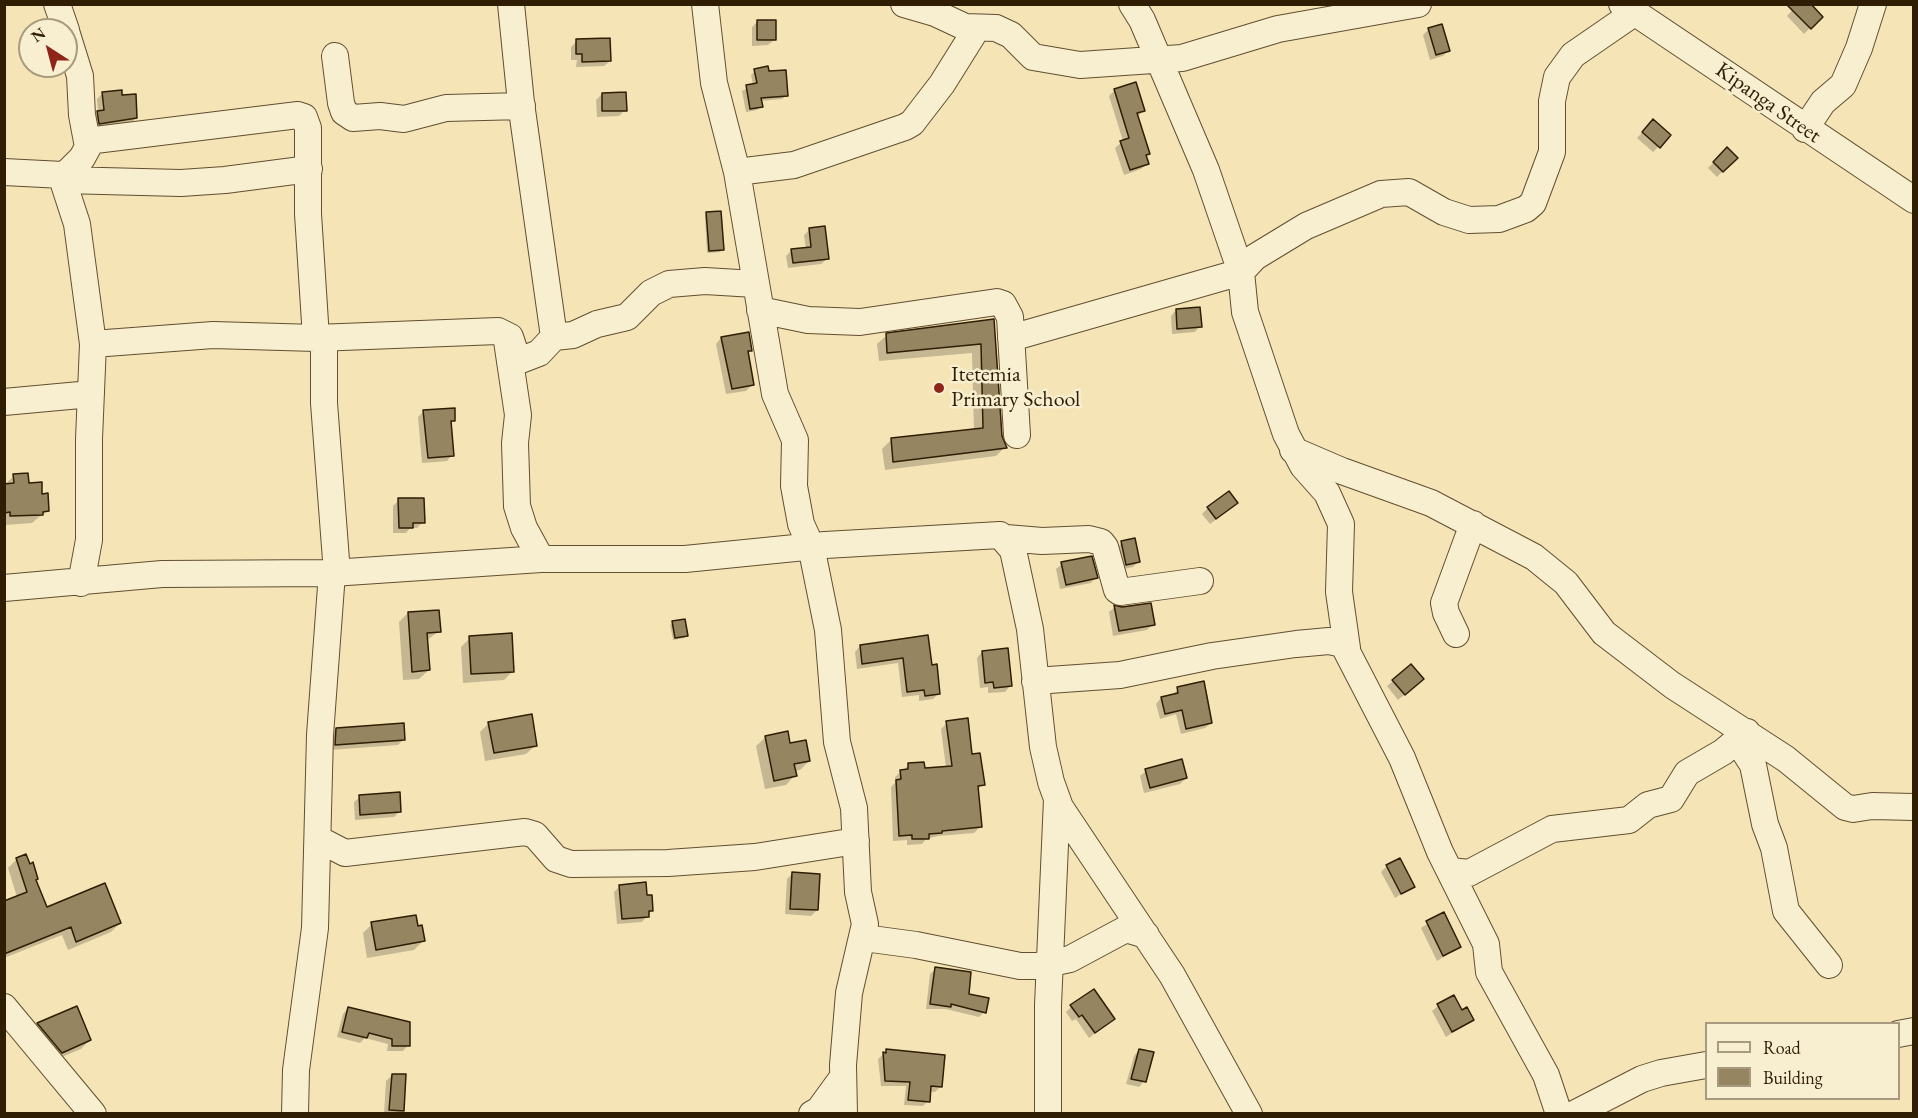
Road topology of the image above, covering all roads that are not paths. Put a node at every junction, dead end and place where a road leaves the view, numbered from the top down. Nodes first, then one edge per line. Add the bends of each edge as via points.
1 (511, 4) edge
2 (705, 4) edge
3 (904, 4) edge
4 (1132, 4) edge
5 (1418, 4) edge
6 (1873, 4) edge
7 (1628, 9) edge
8 (977, 28) junction
9 (335, 56) dead end
10 (1160, 61) junction
11 (78, 70) edge
12 (522, 106) junction
13 (1805, 129) junction
14 (87, 141) junction
15 (309, 170) junction
16 (4, 172) edge
17 (737, 172) junction
18 (63, 177) junction
19 (1914, 200) edge
20 (1241, 272) junction
21 (755, 284) junction
22 (760, 310) junction
23 (507, 334) junction
24 (320, 337) junction
25 (554, 337) junction
26 (1011, 338) junction
27 (93, 344) junction
28 (91, 394) junction
29 (4, 402) edge
30 (1017, 435) dead end
31 (1293, 450) junction
32 (1473, 524) junction
33 (1006, 538) junction
34 (811, 546) junction
35 (541, 559) junction
36 (334, 573) junction
37 (1200, 581) dead end
38 (81, 583) junction
39 (4, 588) edge
40 (1456, 634) dead end
41 (1347, 648) junction
42 (1035, 681) junction
43 (1742, 736) junction
44 (1057, 799) junction
45 (1914, 807) edge
46 (318, 838) junction
47 (856, 841) junction
48 (1450, 871) junction
49 (1146, 935) junction
50 (864, 938) junction
51 (1050, 964) junction
52 (1829, 965) dead end
53 (4, 1007) edge
54 (1705, 1065) edge
55 (843, 1077) junction
56 (93, 1113) edge
57 (295, 1113) edge
58 (812, 1113) edge
59 (844, 1113) edge
60 (1048, 1113) edge
61 (1249, 1113) edge
62 (1559, 1113) edge
63 (1574, 1113) edge

1 - 12 street
2 - 17 street via 714,82
3 - 8 street
4 - 10 street
5 - 10 street via 1278,29
6 - 13 street via 1843,85 1823,102
7 - 13 street, Kipanga Street
7 - 20 street via 1573,55 1557,77 1552,102 1552,152 1533,203 1526,209 1499,219 1468,220 1444,212 1409,192 1381,194 1306,226 1255,257
8 - 10 street via 1003,31 1033,57 1048,60 1080,65
8 - 17 street via 912,123 794,165
9 - 12 street via 341,103 344,112 353,118 404,119 446,108
10 - 20 street via 1206,170
11 - 14 street
12 - 25 street
13 - 19 street, Kipanga Street
14 - 15 street via 298,115 304,117 308,128
14 - 18 street via 86,153
15 - 18 street via 181,183
15 - 24 street via 308,214
16 - 18 street
17 - 21 street
18 - 27 street via 77,224
20 - 26 street
20 - 31 street via 1245,312
21 - 22 street
21 - 25 street via 669,284 651,293 627,317 573,335
22 - 26 street via 808,320 860,322 997,302 1007,307
22 - 34 street via 775,394 795,440 795,486 801,524
23 - 24 street via 498,331
23 - 25 street via 521,360 539,353
23 - 35 street via 518,415 517,507
24 - 27 street via 225,335
24 - 36 street
26 - 30 street
27 - 28 street
28 - 29 street
28 - 38 street via 89,540
31 - 32 street via 1431,503
31 - 41 street via 1327,493 1341,524 1339,592
32 - 40 street via 1444,603
32 - 43 street via 1534,557 1566,584 1604,633
33 - 34 street via 995,534
33 - 37 street via 1101,542 1120,592
33 - 42 street via 1013,550 1030,629
34 - 35 street via 685,559
34 - 47 street via 828,630 837,742 854,808
35 - 36 street
36 - 38 street via 162,574
36 - 46 street via 320,735
38 - 39 street
41 - 42 street via 1329,641 1212,656 1120,675
41 - 48 street via 1402,758
42 - 44 street via 1043,747
43 - 45 street via 1786,759 1845,807
43 - 48 street via 1687,773 1671,799 1648,805 1629,820 1552,829 1469,873
43 - 52 street via 1774,848 1786,911
44 - 49 street
44 - 51 street
46 - 47 street via 345,853 525,832 539,838 556,859 571,864 755,857
46 - 57 street via 315,928 296,1070
47 - 50 street
48 - 62 street via 1486,944 1494,982 1546,1075
49 - 51 street via 1126,929 1070,959
49 - 61 street via 1191,1006
50 - 51 street via 1020,966
50 - 55 street via 850,984
51 - 60 street
53 - 56 street
54 - 63 street via 1642,1079
55 - 58 street via 819,1110
55 - 59 street

